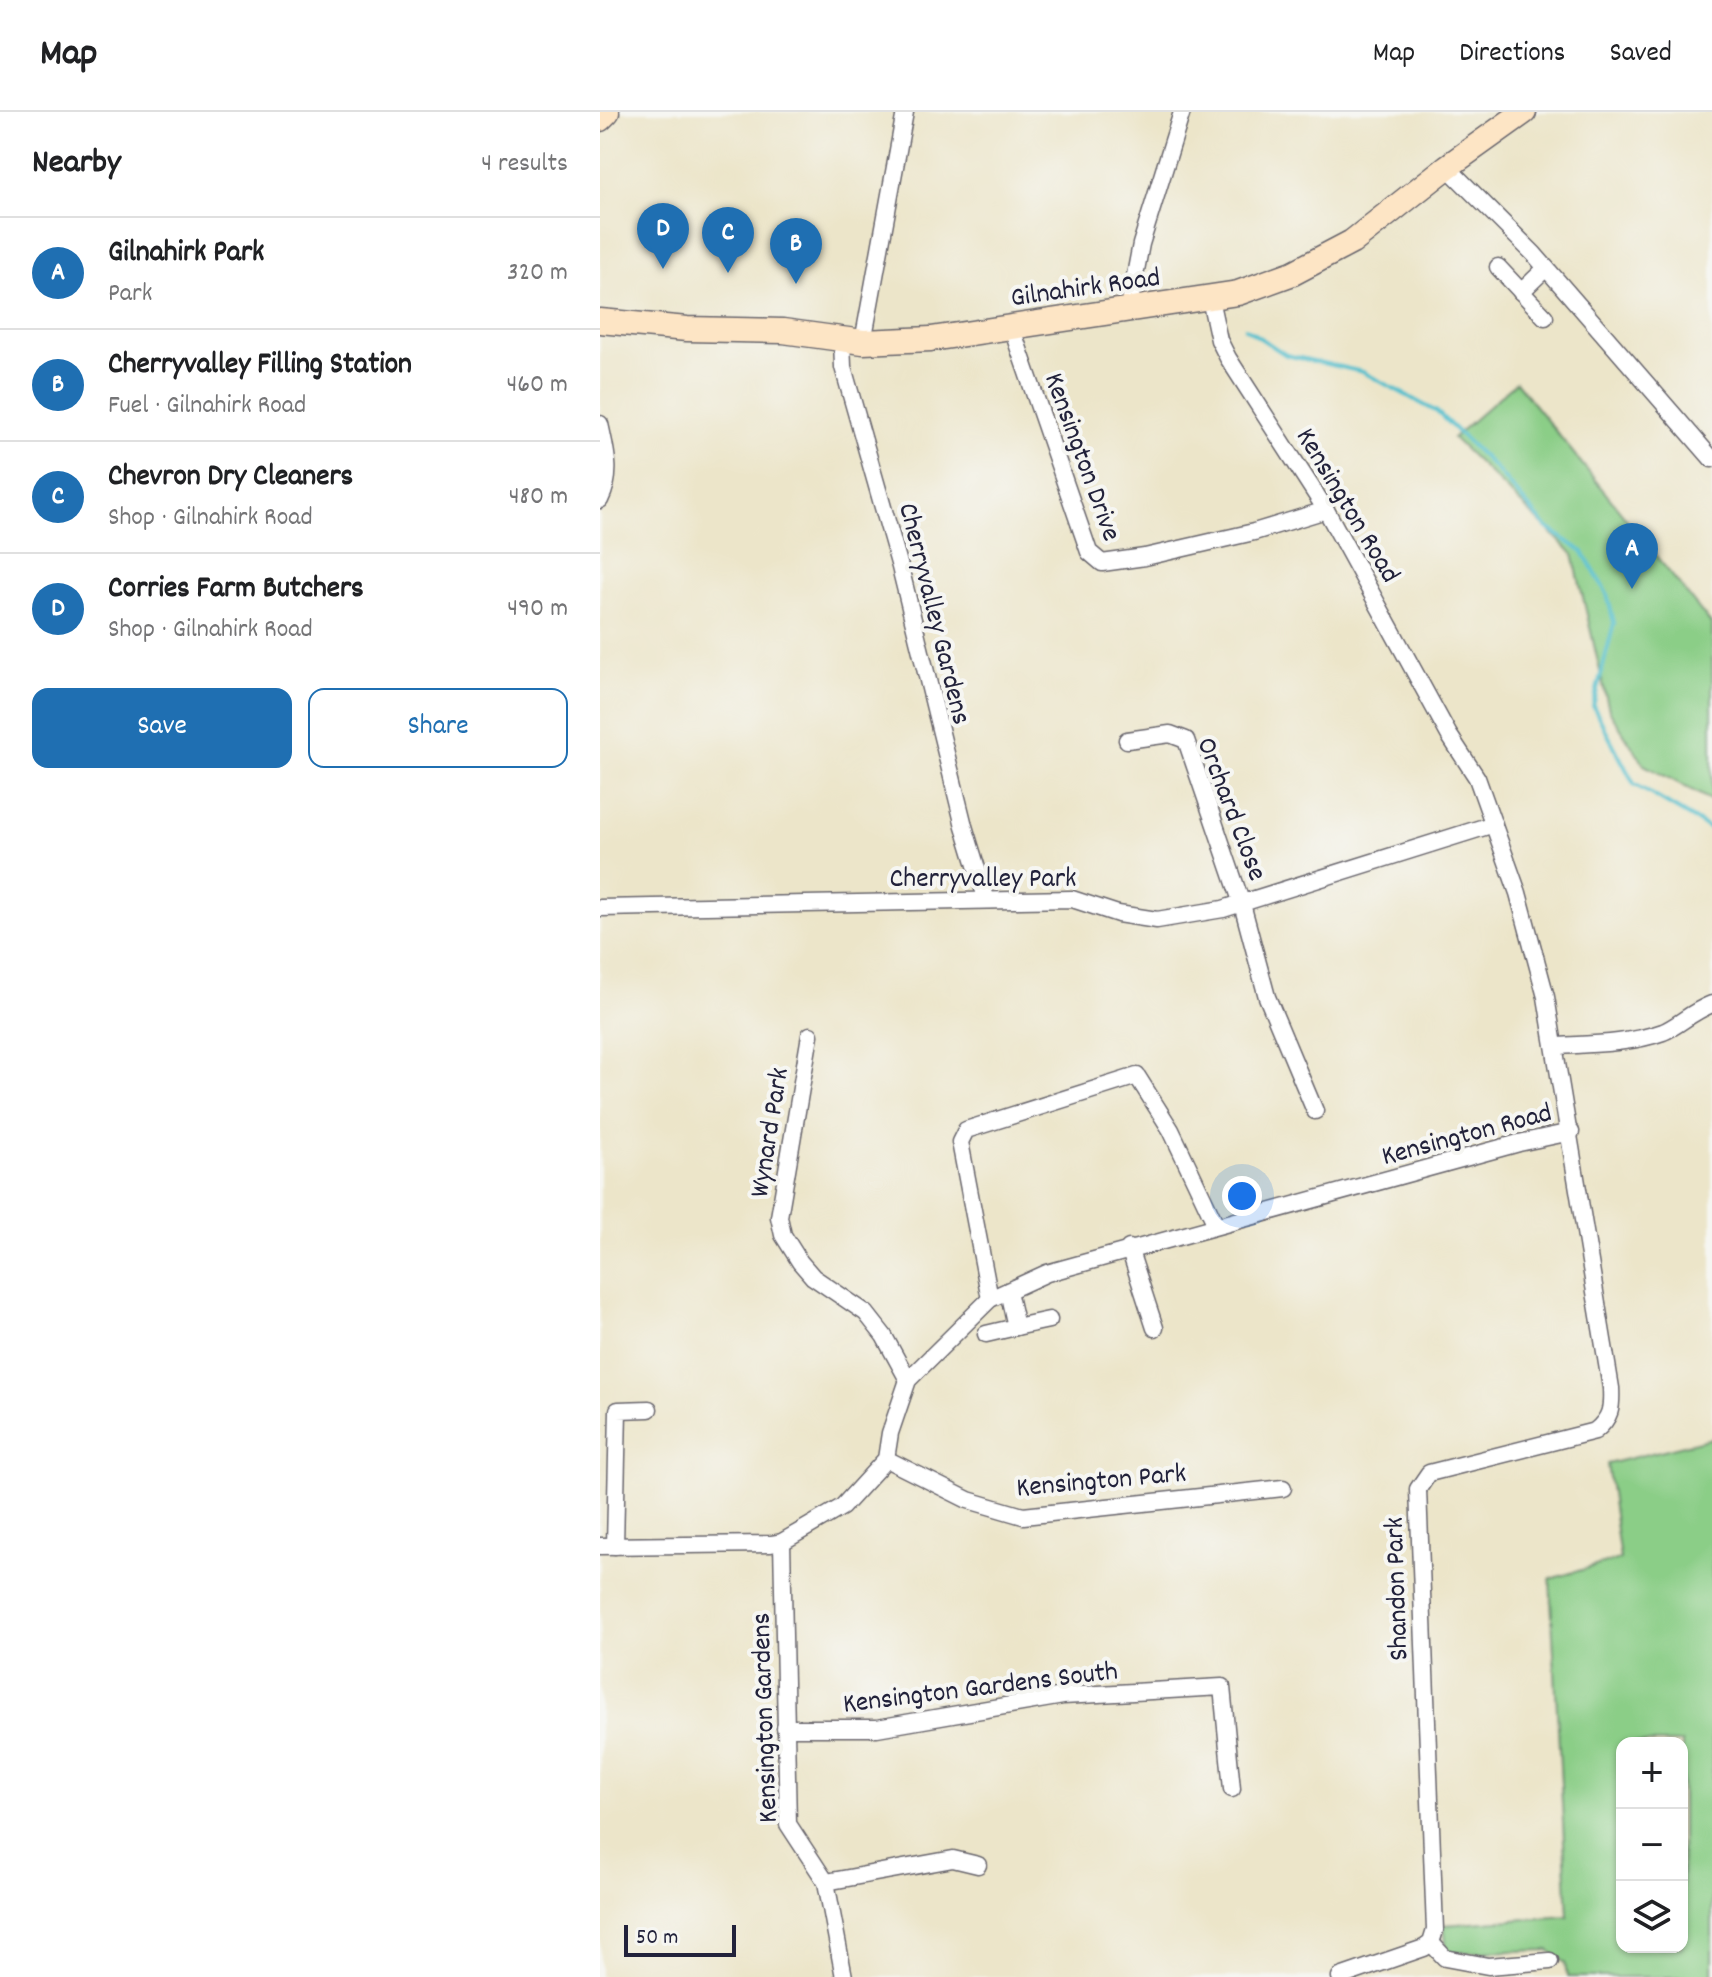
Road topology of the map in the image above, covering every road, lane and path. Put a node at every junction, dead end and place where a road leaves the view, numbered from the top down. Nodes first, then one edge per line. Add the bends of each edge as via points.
1 (607, 112) edge
2 (905, 112) edge
3 (1182, 112) edge
4 (1524, 112) edge
5 (600, 119) edge
6 (1447, 167) junction
7 (1498, 267) dead end
8 (1546, 268) junction
9 (1521, 292) junction
10 (1210, 299) junction
11 (1129, 307) junction
12 (1545, 317) dead end
13 (600, 321) edge
14 (1011, 326) junction
15 (852, 341) junction
16 (600, 424) edge
17 (1712, 459) edge
18 (600, 500) edge
19 (1326, 510) junction
20 (1127, 740) dead end
21 (1494, 824) junction
22 (986, 898) junction
23 (1242, 904) junction
24 (600, 908) edge
25 (1712, 1004) edge
26 (810, 1035) dead end
27 (1556, 1046) junction
28 (1315, 1111) dead end
29 (1571, 1132) junction
30 (1216, 1225) junction
31 (1129, 1248) junction
32 (1008, 1291) junction
33 (990, 1299) junction
34 (1049, 1320) dead end
35 (1016, 1327) junction
36 (1155, 1328) dead end
37 (986, 1334) dead end
38 (908, 1380) junction
39 (649, 1409) dead end
40 (600, 1444) edge
41 (617, 1445) junction
42 (886, 1459) junction
43 (1283, 1488) dead end
44 (782, 1542) junction
45 (608, 1546) edge
46 (785, 1728) junction
47 (1232, 1789) dead end
48 (978, 1865) dead end
49 (826, 1882) junction
50 (1431, 1943) junction
51 (1550, 1961) dead end
52 (844, 1977) edge
53 (1340, 1977) edge

1 - 5 street
2 - 15 street, Cherryvalley Gardens
3 - 11 street via 1141,244
4 - 6 street, Gilnahirk Road
6 - 8 street
6 - 10 street, Gilnahirk Road via 1379,223 1322,259 1262,285
7 - 9 street
8 - 9 street
8 - 17 street
9 - 12 street
10 - 11 street, Gilnahirk Road
10 - 19 street, Kensington Road via 1228,358
11 - 14 street, Gilnahirk Road
13 - 15 street, Gilnahirk Road via 783,331
14 - 15 street, Gilnahirk Road via 931,339
14 - 19 street, Kensington Drive via 1095,560 1145,557
15 - 22 street, Cherryvalley Gardens via 843,367
16 - 18 street via 609,464
19 - 21 street, Kensington Road via 1477,778
20 - 23 street, Orchard Close via 1170,734 1186,740
21 - 23 street, Cherryvalley Park
21 - 27 street, Kensington Road via 1532,943
22 - 23 street, Cherryvalley Park via 1072,899 1157,920
22 - 24 street, Cherryvalley Park
23 - 28 street via 1267,997
25 - 27 street via 1687,1014 1665,1032
26 - 38 street, Wynard Park via 779,1217 783,1235 813,1277 866,1313
27 - 29 street, Kensington Road
29 - 30 street, Kensington Road
29 - 50 street, Shandon Park via 1612,1410 1595,1431 1429,1473 1418,1489 1435,1898
30 - 31 street, Kensington Road
30 - 33 street via 1171,1130 1137,1076 1041,1105 962,1135
31 - 32 street, Kensington Road
31 - 36 street
32 - 33 street, Kensington Road
32 - 35 street
33 - 38 street, Kensington Road
34 - 35 street
35 - 37 street
38 - 42 street, Kensington Road
39 - 41 street via 618,1410
40 - 41 street
41 - 45 street
42 - 43 street, Kensington Park via 968,1500 1023,1516
42 - 44 street via 842,1507
44 - 45 street
44 - 46 street, Kensington Gardens
46 - 47 street, Kensington Gardens South via 877,1728 1063,1696 1222,1687
46 - 49 street, Kensington Gardens via 788,1824
48 - 49 street via 953,1859
49 - 52 street, Kensington Gardens
50 - 51 street via 1445,1958 1488,1966
50 - 53 street

